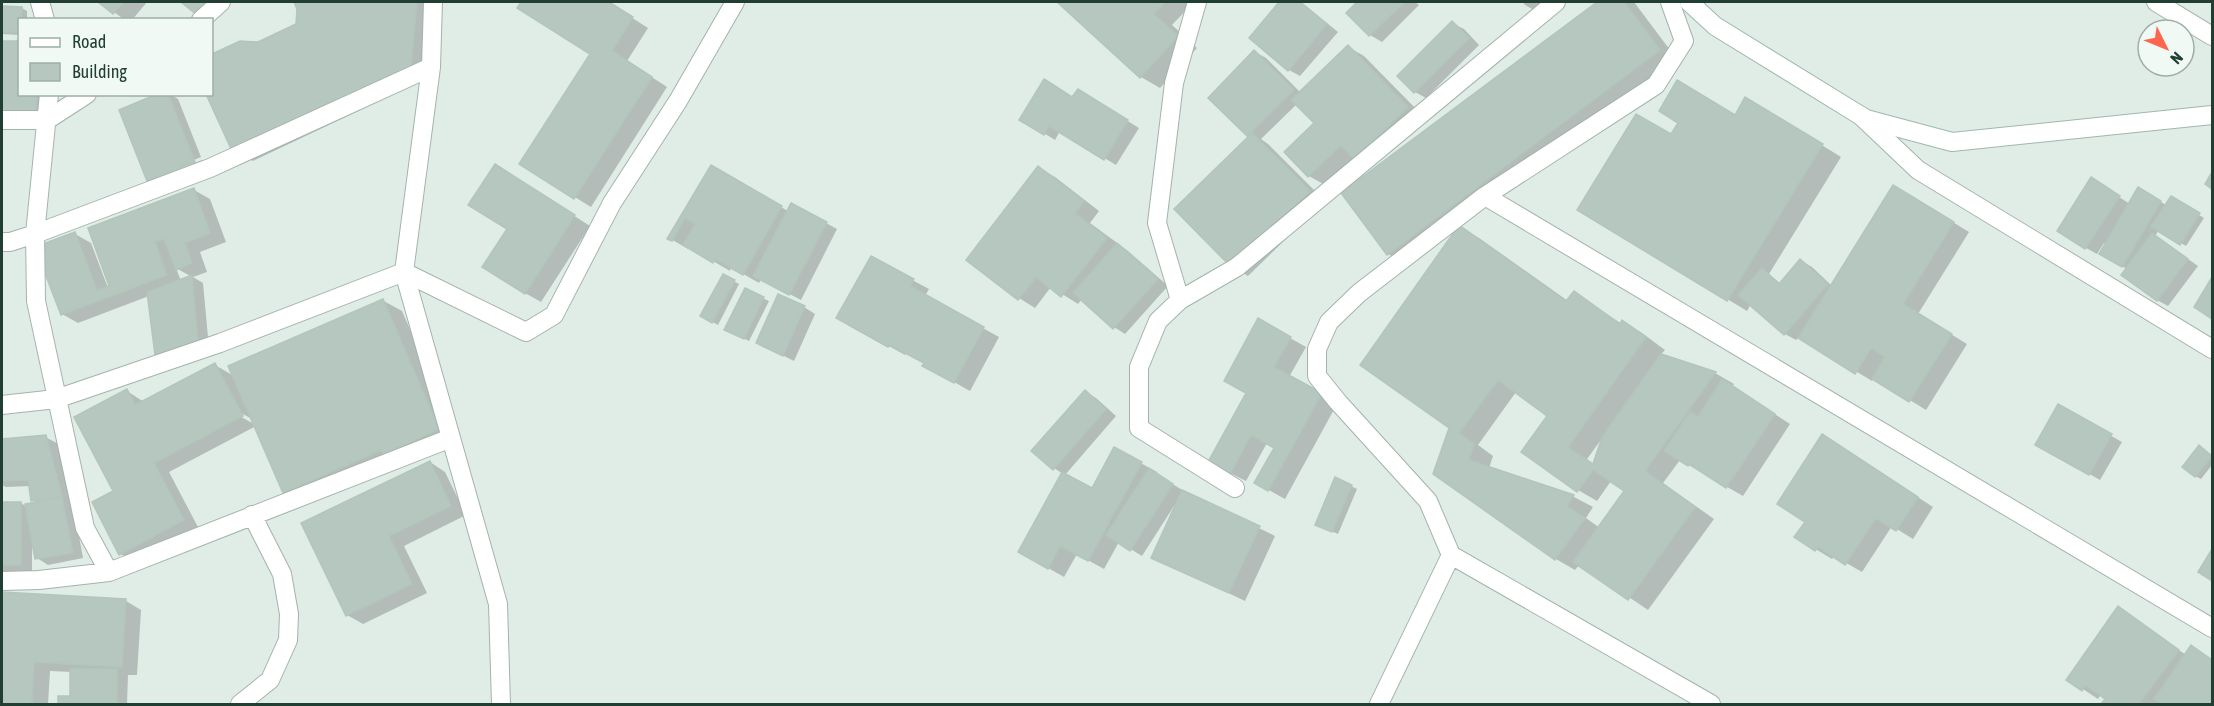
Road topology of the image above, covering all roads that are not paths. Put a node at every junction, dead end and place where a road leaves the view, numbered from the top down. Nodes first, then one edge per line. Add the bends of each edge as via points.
1 (40, 2) edge
2 (221, 2) edge
3 (433, 2) edge
4 (735, 2) edge
5 (1197, 2) edge
6 (1556, 2) edge
7 (1670, 2) edge
8 (1689, 2) edge
9 (2156, 2) edge
10 (44, 18) edge
11 (203, 18) edge
12 (2212, 36) edge
13 (431, 68) junction
14 (49, 96) edge
15 (84, 96) edge
16 (2212, 115) edge
17 (1861, 116) junction
18 (2, 120) edge
19 (48, 120) junction
20 (1485, 196) junction
21 (35, 234) junction
22 (2, 242) edge
23 (404, 272) junction
24 (1180, 300) junction
25 (2212, 349) edge
26 (56, 399) junction
27 (2, 405) edge
28 (452, 438) junction
29 (1235, 488) dead end
30 (252, 515) junction
31 (1451, 555) junction
32 (109, 572) junction
33 (2, 581) edge
34 (2212, 628) edge
35 (240, 705) edge
36 (501, 705) edge
37 (1379, 705) edge
38 (1711, 705) edge

1 - 10 street
2 - 11 street
3 - 13 street
4 - 23 street via 678,101 612,203 554,315 526,332
5 - 24 street via 1174,83 1157,223
6 - 24 street via 1237,267
7 - 20 street via 1684,41 1656,85
8 - 17 street via 1715,26
9 - 12 street
13 - 21 street via 210,168
13 - 23 street
14 - 19 street
15 - 19 street
16 - 17 street via 1952,142
17 - 25 street via 1918,170
18 - 19 street
19 - 21 street
20 - 31 street via 1359,293 1329,322 1317,349 1317,376 1428,501
20 - 34 street
21 - 22 street
21 - 26 street via 36,301
23 - 26 street via 220,343
23 - 28 street
24 - 29 street via 1158,321 1139,367 1139,428
26 - 27 street
26 - 32 street via 85,528
28 - 30 street
28 - 36 street via 498,604
30 - 32 street
30 - 35 street via 282,574 289,614 288,640 270,680
31 - 37 street
31 - 38 street
32 - 33 street

